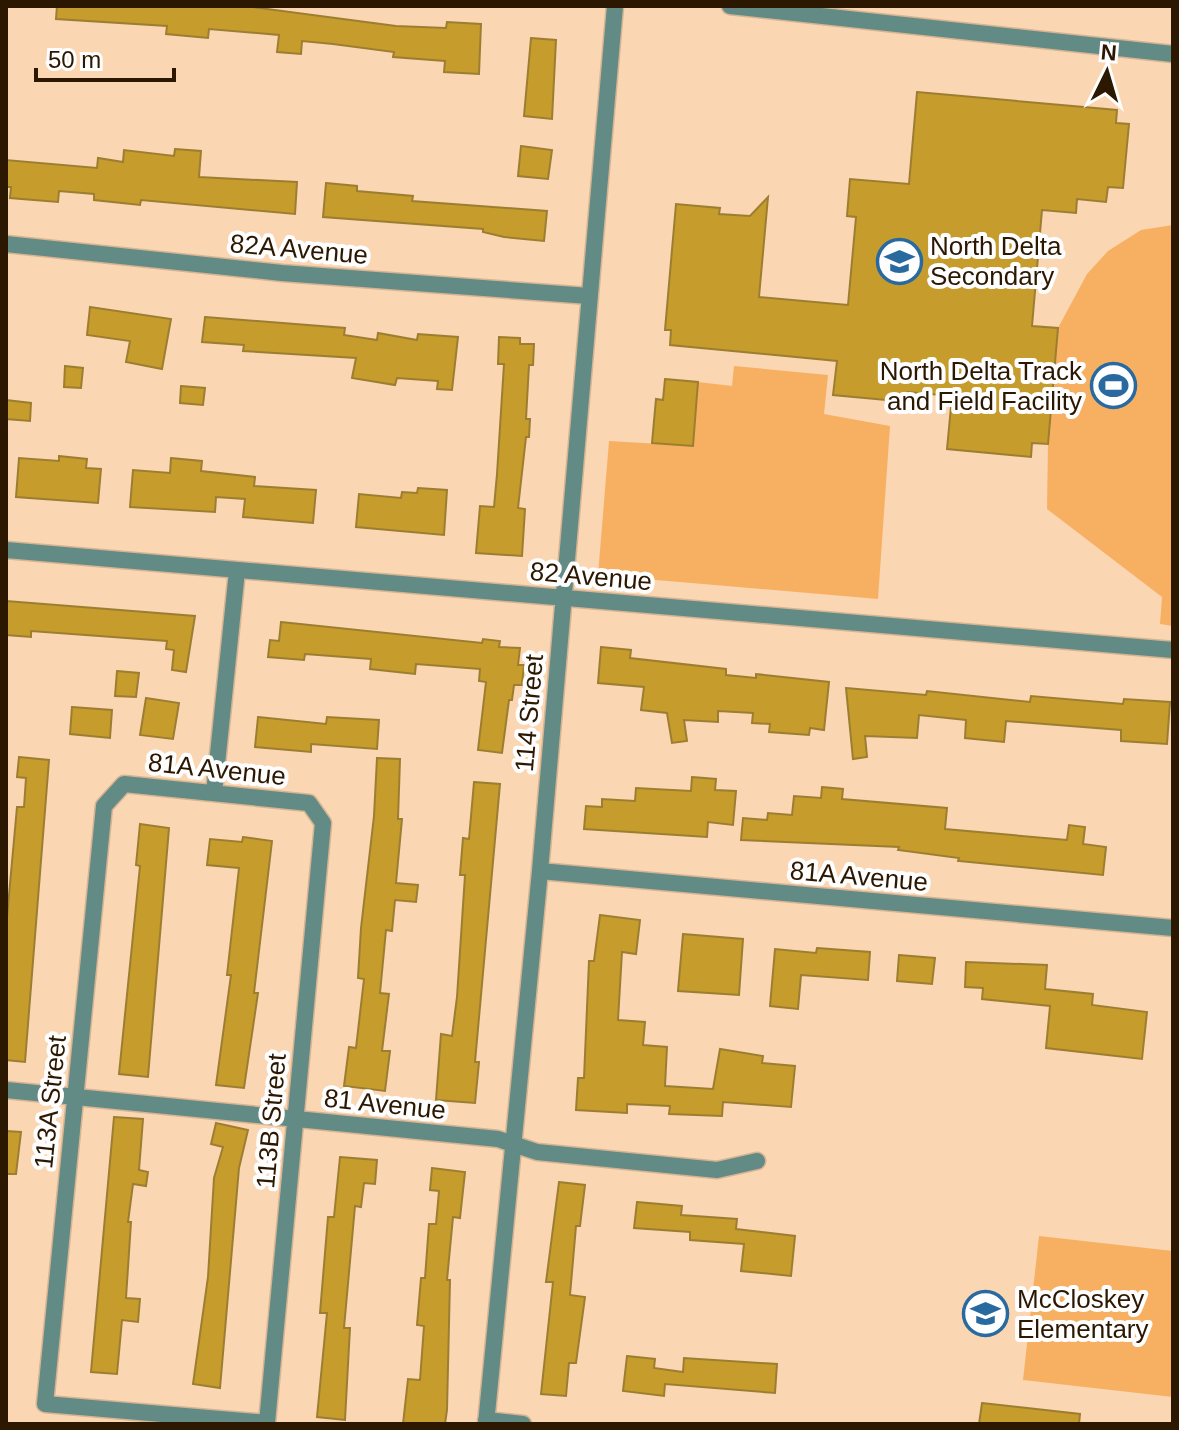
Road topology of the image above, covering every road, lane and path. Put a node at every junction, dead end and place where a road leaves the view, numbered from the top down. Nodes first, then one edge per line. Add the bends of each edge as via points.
1 (615, 6) edge
2 (730, 6) edge
3 (863, 13) edge
4 (1173, 54) edge
5 (6, 244) edge
6 (589, 296) junction
7 (6, 550) edge
8 (237, 571) junction
9 (563, 597) junction
10 (1173, 650) edge
11 (214, 793) junction
12 (104, 806) joint
13 (323, 823) joint
14 (540, 871) junction
15 (1173, 928) edge
16 (6, 1090) edge
17 (74, 1097) junction
18 (295, 1119) junction
19 (515, 1144) junction
20 (757, 1161) dead end
21 (486, 1422) edge
22 (267, 1423) edge
23 (523, 1424) edge

1 - 6 street, 114 Street
2 - 3 street
3 - 4 street
5 - 6 street, 82A Avenue via 282,273
6 - 9 street, 114 Street
7 - 8 street, 82 Avenue
8 - 9 street, 82 Avenue
8 - 11 street
9 - 10 street, 82 Avenue
9 - 14 street, 114 Street
11 - 12 street, 81A Avenue via 124,784
11 - 13 street, 81A Avenue via 309,803
12 - 17 street, 113A Street
13 - 18 street, 113B Street
14 - 15 street, 81A Avenue
14 - 19 street, 114 Street
16 - 17 street, 81 Avenue
17 - 18 street, 81 Avenue
17 - 22 street, 113A Street via 45,1404
18 - 19 street, 81 Avenue
18 - 22 street, 113B Street
19 - 20 street, 81 Avenue via 537,1152 717,1170
19 - 21 street, 114 Street
21 - 23 street

